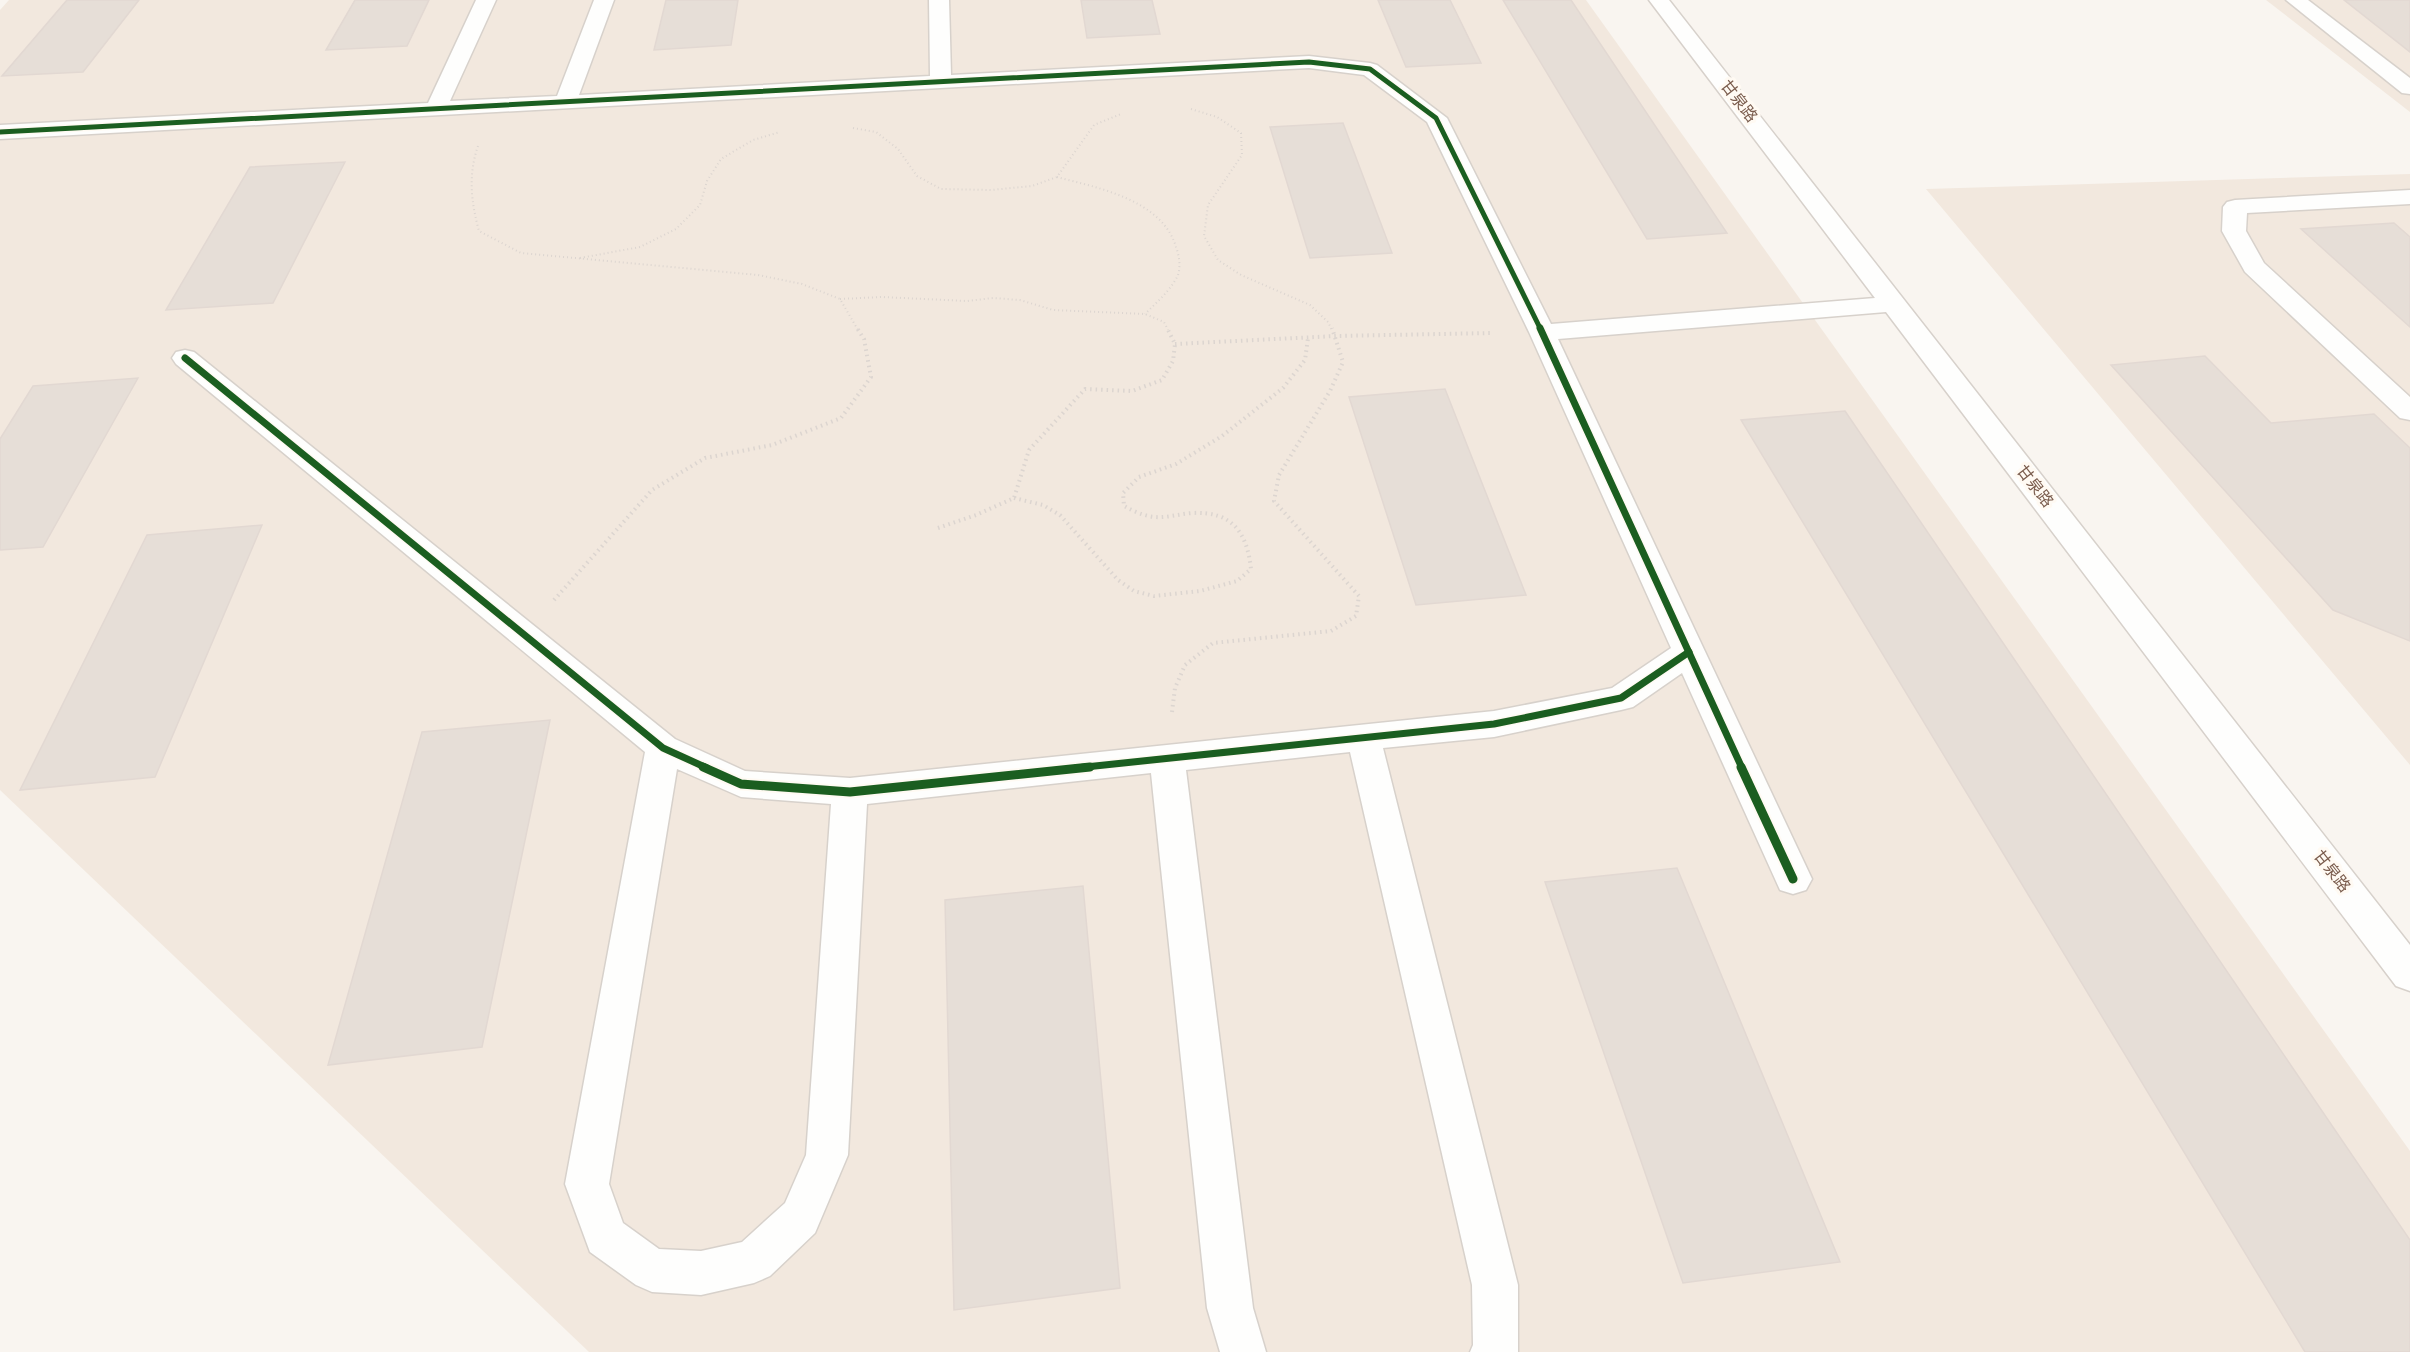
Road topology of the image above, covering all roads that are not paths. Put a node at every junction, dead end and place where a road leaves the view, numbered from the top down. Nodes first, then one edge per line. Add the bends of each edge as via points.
1 (486, 0) edge
2 (604, 0) edge
3 (939, 0) edge
4 (1659, 0) edge
5 (2296, 0) edge
6 (941, 81) junction
7 (2410, 88) edge
8 (566, 101) junction
9 (436, 108) junction
10 (0, 132) edge
11 (2410, 197) edge
12 (1893, 304) junction
13 (1542, 332) junction
14 (185, 358) dead end
15 (2410, 412) edge
16 (1689, 652) junction
17 (1364, 739) junction
18 (663, 748) junction
19 (1167, 758) junction
20 (850, 792) junction
21 (1793, 879) dead end
22 (2410, 974) edge
23 (1243, 1352) edge
24 (1493, 1352) edge

1 - 9 street
2 - 8 street
3 - 6 street
4 - 12 street, 甘泉路
5 - 7 street
6 - 8 street
6 - 13 street via 1309,62 1370,69 1437,118
8 - 9 street
9 - 10 street
11 - 15 street via 2235,207 2234,231 2254,267
12 - 13 street
12 - 22 street, 甘泉路
13 - 16 street
14 - 18 street
16 - 17 street via 1621,698 1494,724
16 - 21 street
17 - 19 street
17 - 24 street via 1496,1285
18 - 20 street via 741,784
18 - 20 street via 587,1184 606,1237 652,1270 701,1273 754,1261 800,1218 827,1155
19 - 20 street
19 - 23 street via 1230,1308

